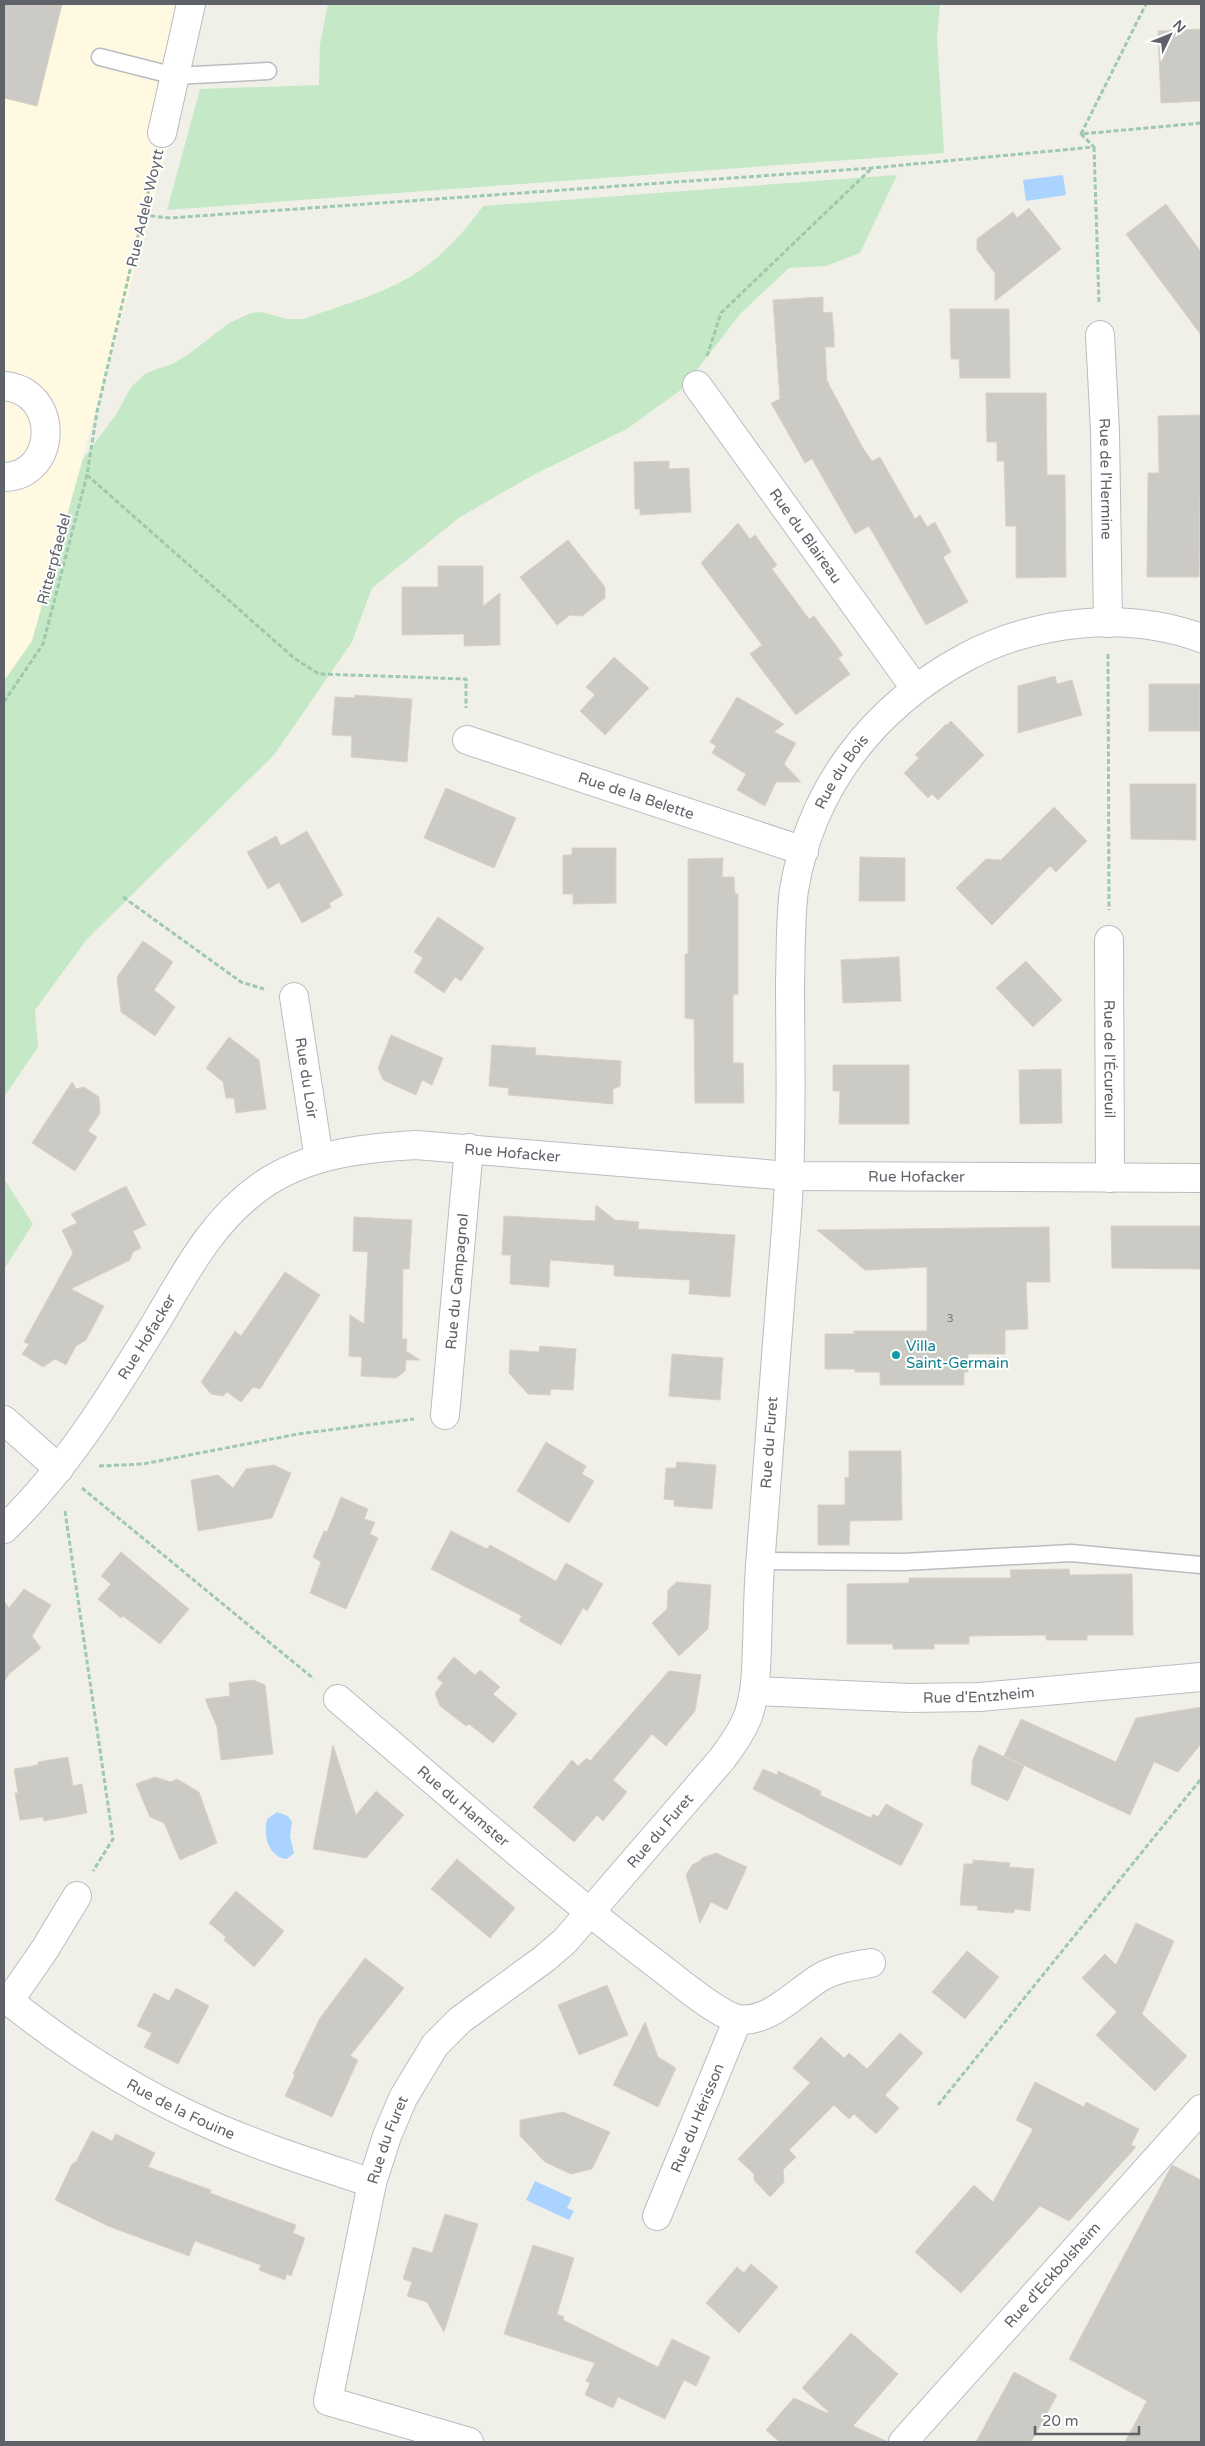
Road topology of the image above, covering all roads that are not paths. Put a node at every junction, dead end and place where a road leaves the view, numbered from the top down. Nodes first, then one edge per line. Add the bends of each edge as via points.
1 (191, 4) edge
2 (100, 57) dead end
3 (268, 71) dead end
4 (175, 76) junction
5 (162, 133) road end
6 (1100, 335) road end
7 (697, 385) road end
8 (4, 386) edge
9 (4, 477) edge
10 (1108, 623) junction
11 (1201, 638) edge
12 (915, 688) junction
13 (467, 740) road end
14 (804, 851) junction
15 (1109, 940) road end
16 (294, 998) road end
17 (469, 1148) junction
18 (319, 1159) junction
19 (790, 1176) junction
20 (1110, 1178) junction
21 (1201, 1178) edge
22 (444, 1415) road end
23 (4, 1420) edge
24 (59, 1469) junction
25 (4, 1529) edge
26 (760, 1561) junction
27 (1201, 1565) edge
28 (1201, 1677) edge
29 (755, 1691) junction
30 (338, 1699) road end
31 (77, 1896) road end
32 (590, 1914) junction
33 (871, 1963) dead end
34 (6, 1999) edge
35 (738, 2019) junction
36 (1201, 2109) edge
37 (372, 2183) junction
38 (657, 2216) dead end
39 (469, 2442) edge
40 (903, 2442) edge

1 - 4 street, Rue Adele Woytt
2 - 4 lane
3 - 4 lane
4 - 5 street, Rue Adele Woytt
6 - 10 street, Rue de l'Hermine
7 - 12 street, Rue du Blaireau
8 - 9 street via 26,393 36,402 44,415 47,431 44,447 36,462 22,472
10 - 11 street, Rue du Bois via 1149,625
10 - 12 street, Rue du Bois via 1063,625 1024,633 987,646
12 - 14 street, Rue du Bois via 878,720 850,754 831,784
13 - 14 street, Rue de la Belette
14 - 19 street, Rue du Bois via 794,890 791,935
15 - 20 street, Rue de l'Écureuil
16 - 18 street, Rue du Loir
17 - 18 street, Rue Hofacker via 374,1147
17 - 19 street, Rue Hofacker
17 - 22 street, Rue du Campagnol
18 - 24 street, Rue Hofacker via 289,1170 262,1186 221,1220
19 - 20 street, Rue Hofacker
19 - 26 street, Rue du Furet
20 - 21 street, Rue Hofacker
23 - 24 street
24 - 25 street, Rue Hofacker
26 - 27 lane via 904,1562 1071,1553
26 - 29 street, Rue du Furet
28 - 29 street, Rue d'Entzheim via 980,1698
29 - 32 street, Rue du Furet via 738,1738
30 - 32 street, Rue du Hamster
31 - 34 street, Rue de la Fouine via 46,1949
32 - 35 street via 700,1996
32 - 37 street, Rue du Furet via 544,1959 460,2020 435,2045 403,2098
33 - 35 street via 844,1967 822,1977 772,2011 755,2018
34 - 37 street, Rue de la Fouine via 57,2038 154,2097 266,2148
35 - 38 street, Rue du Hérisson
36 - 40 street, Rue d'Eckbolsheim
37 - 39 street, Rue du Furet via 328,2401

